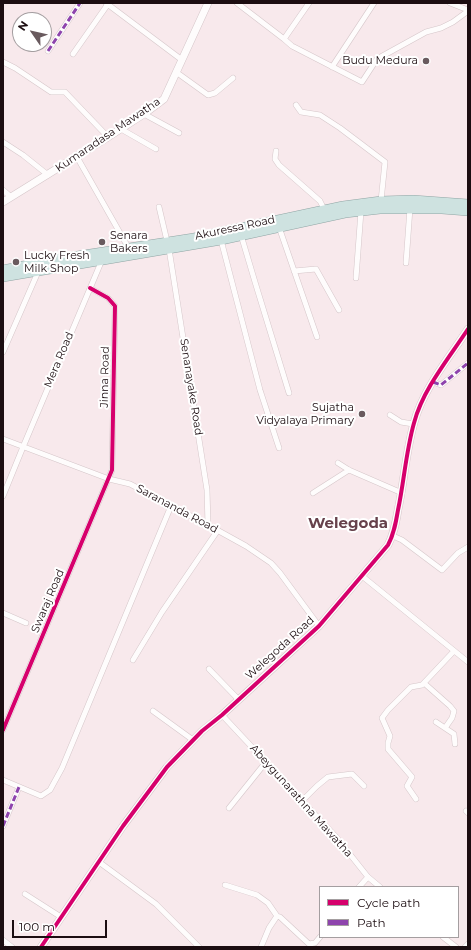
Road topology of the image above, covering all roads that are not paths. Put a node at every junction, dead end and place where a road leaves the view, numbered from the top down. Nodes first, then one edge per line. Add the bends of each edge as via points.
1 (80, 3) edge
2 (208, 3) edge
3 (237, 3) edge
4 (309, 3) edge
5 (374, 3) edge
6 (450, 3) edge
7 (107, 4) edge
8 (468, 10) edge
9 (284, 39) junction
10 (52, 45) edge
11 (73, 54) dead end
12 (182, 60) junction
13 (3, 62) edge
14 (332, 67) junction
15 (176, 72) junction
16 (233, 78) dead end
17 (296, 105) dead end
18 (144, 114) junction
19 (121, 129) junction
20 (179, 133) dead end
21 (108, 137) junction
22 (3, 142) edge
23 (156, 149) dead end
24 (276, 151) dead end
25 (77, 157) junction
26 (48, 175) junction
27 (3, 190) edge
28 (11, 197) junction
29 (381, 201) junction
30 (3, 202) edge
31 (468, 204) edge
32 (159, 207) dead end
33 (410, 208) junction
34 (324, 209) junction
35 (362, 211) junction
36 (468, 212) edge
37 (279, 227) junction
38 (254, 228) junction
39 (241, 235) junction
40 (221, 240) junction
41 (168, 245) junction
42 (128, 248) junction
43 (98, 257) junction
44 (406, 263) dead end
45 (3, 270) edge
46 (294, 271) junction
47 (38, 272) junction
48 (96, 274) junction
49 (3, 277) edge
50 (356, 278) dead end
51 (90, 288) junction
52 (339, 310) dead end
53 (468, 329) edge
54 (317, 337) dead end
55 (3, 352) edge
56 (468, 363) edge
57 (433, 382) junction
58 (289, 393) dead end
59 (390, 415) dead end
60 (413, 424) junction
61 (3, 439) edge
62 (23, 447) junction
63 (279, 448) dead end
64 (338, 463) dead end
65 (349, 470) junction
66 (109, 479) junction
67 (313, 493) dead end
68 (402, 493) junction
69 (3, 496) edge
70 (171, 506) junction
71 (208, 525) junction
72 (218, 530) junction
73 (393, 536) junction
74 (468, 547) edge
75 (362, 576) junction
76 (3, 613) edge
77 (26, 624) dead end
78 (319, 626) junction
79 (454, 651) junction
80 (133, 660) dead end
81 (468, 662) edge
82 (209, 669) dead end
83 (424, 683) junction
84 (238, 699) junction
85 (153, 711) dead end
86 (222, 715) junction
87 (436, 722) dead end
88 (445, 728) junction
89 (3, 730) edge
90 (193, 740) junction
91 (454, 744) dead end
92 (266, 762) junction
93 (3, 780) edge
94 (364, 786) dead end
95 (19, 788) junction
96 (416, 799) dead end
97 (302, 801) junction
98 (229, 808) dead end
99 (3, 826) edge
100 (100, 862) junction
101 (368, 877) junction
102 (225, 885) dead end
103 (360, 886) edge
104 (379, 886) edge
105 (26, 894) dead end
106 (277, 916) junction
107 (61, 917) junction
108 (319, 938) edge
109 (443, 938) edge
110 (3, 940) edge
111 (468, 944) edge
112 (12, 947) edge
113 (40, 947) edge
114 (199, 947) edge
115 (261, 947) edge
116 (455, 947) edge
117 (465, 947) edge

1 - 10 street
2 - 12 street, Kumaradasa Mawatha
3 - 9 street
4 - 9 street
5 - 14 street
6 - 8 street
7 - 11 street
7 - 12 street
8 - 14 street via 453,22 426,32 377,59 362,82
9 - 14 street via 292,46
12 - 15 street, Kumaradasa Mawatha
13 - 21 street via 51,92 65,92
15 - 16 street via 208,95 215,93
15 - 18 street, Kumaradasa Mawatha via 164,99
17 - 29 street via 301,112 320,115 385,162
18 - 19 street, Kumaradasa Mawatha
18 - 20 street
19 - 21 street, Kumaradasa Mawatha
19 - 23 street
21 - 25 street, Kumaradasa Mawatha
22 - 26 street
24 - 34 street via 275,159 279,165 320,202
25 - 26 street, Kumaradasa Mawatha
25 - 42 street
26 - 28 street, Kumaradasa Mawatha
27 - 28 street
28 - 30 street, Kumaradasa Mawatha
29 - 31 highway, Akuressa Road via 413,200
29 - 34 highway, Akuressa Road
32 - 41 street, Senanayake Road
33 - 35 highway, Akuressa Road
33 - 36 highway, Akuressa Road
33 - 44 street
34 - 38 highway, Akuressa Road
35 - 37 highway, Akuressa Road
35 - 50 street
37 - 38 highway, Akuressa Road
37 - 46 street
38 - 39 highway, Akuressa Road
38 - 41 highway, Akuressa Road
39 - 40 highway, Akuressa Road
39 - 58 street
40 - 41 highway, Akuressa Road
40 - 63 street via 260,390
41 - 42 highway, Akuressa Road
41 - 43 highway, Akuressa Road
41 - 71 street, Senanayake Road via 207,490
42 - 43 highway, Akuressa Road
43 - 45 highway, Akuressa Road
43 - 47 highway, Akuressa Road
43 - 48 street, Mera Road
43 - 48 street
46 - 52 street via 316,269
46 - 54 street
47 - 49 highway, Akuressa Road
47 - 55 street
48 - 51 street, Mera Road
51 - 62 street, Mera Road
51 - 66 street, Jinna Road via 108,298 115,306 112,470
53 - 57 street, Welegoda Road
56 - 57 street via 441,385
57 - 60 street, Welegoda Road via 418,408
59 - 60 street via 401,422
60 - 68 street, Welegoda Road
61 - 62 street, Sarananda Road
62 - 66 street, Sarananda Road
62 - 69 street, Mera Road
64 - 65 street
65 - 67 street
65 - 68 street
66 - 70 street, Sarananda Road via 130,484
66 - 89 street, Swaraj Road
68 - 73 street, Welegoda Road
70 - 71 street, Sarananda Road
70 - 95 street via 62,768 50,790 41,796
71 - 72 street, Sarananda Road
72 - 78 street, Sarananda Road via 271,563
72 - 80 street
73 - 74 street via 442,570 458,553
73 - 75 street, Welegoda Road
75 - 78 street, Welegoda Road
75 - 79 street
76 - 77 street
78 - 84 street, Welegoda Road
79 - 81 street
79 - 83 street
82 - 84 street
83 - 88 street via 454,711
83 - 96 street via 411,687 382,718 390,736 388,749 412,776 407,786
84 - 86 street, Welegoda Road
85 - 90 street
86 - 90 street, Welegoda Road
86 - 92 street, Abeygunarathna Mawatha
87 - 88 street
88 - 91 street via 454,734
90 - 100 street, Welegoda Road via 167,767
92 - 97 street, Abeygunarathna Mawatha
92 - 98 street
93 - 95 street
94 - 97 street via 352,774 328,778
95 - 99 street
97 - 101 street, Abeygunarathna Mawatha via 338,838
100 - 107 street, Welegoda Road
100 - 114 street via 156,904
101 - 103 street
101 - 104 street, Abeygunarathna Mawatha
102 - 106 street via 257,895 268,903
105 - 107 street
106 - 108 street via 309,944 315,943
106 - 115 street
107 - 113 street, Welegoda Road
109 - 116 street
110 - 112 street
111 - 117 street

